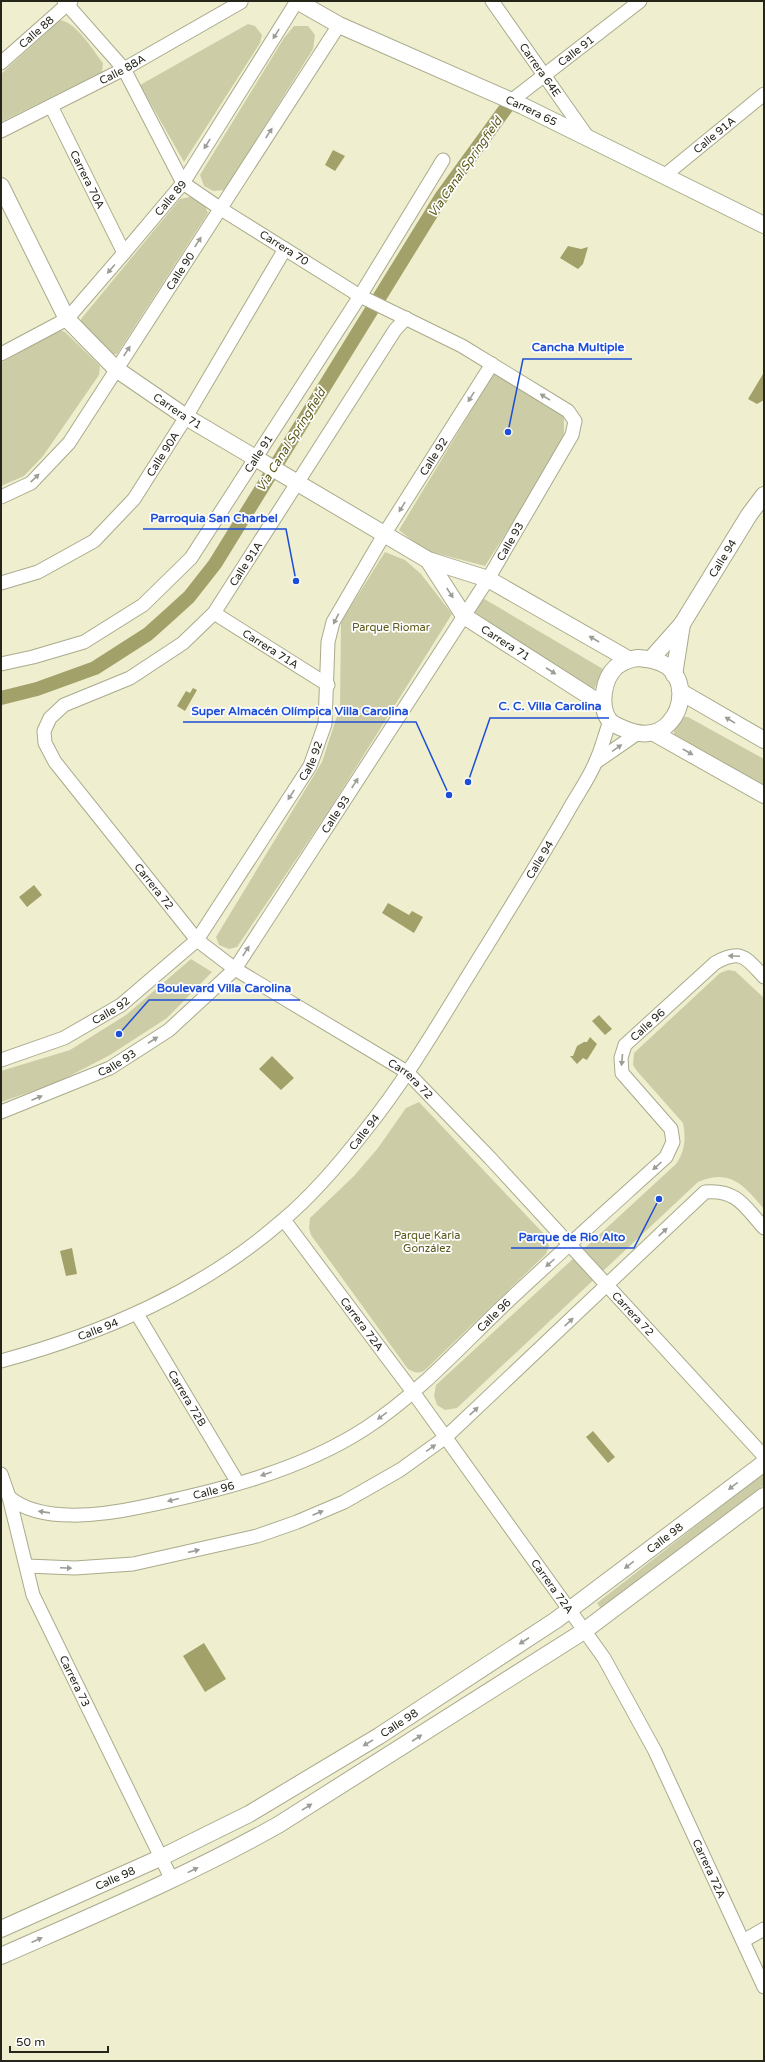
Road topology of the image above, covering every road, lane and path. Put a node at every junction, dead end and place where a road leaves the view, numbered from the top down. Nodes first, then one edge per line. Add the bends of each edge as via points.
1 (297, 1) edge
2 (492, 1) edge
3 (640, 1) edge
4 (67, 2) edge
5 (241, 2) edge
6 (339, 25) junction
7 (1, 63) edge
8 (124, 69) junction
9 (544, 75) junction
10 (764, 94) edge
11 (511, 101) junction
12 (51, 106) junction
13 (1, 131) edge
14 (589, 139) junction
15 (443, 160) dead end
16 (664, 176) junction
17 (183, 183) junction
18 (1, 186) edge
19 (220, 209) junction
20 (764, 226) edge
21 (285, 249) junction
22 (124, 253) junction
23 (365, 299) junction
24 (406, 318) junction
25 (67, 319) junction
26 (1, 354) edge
27 (492, 364) junction
28 (116, 369) junction
29 (186, 416) junction
30 (575, 421) joint
31 (261, 461) junction
32 (292, 480) junction
33 (764, 495) edge
34 (1, 497) edge
35 (385, 533) junction
36 (428, 560) junction
37 (488, 579) junction
38 (1, 583) edge
39 (214, 613) junction
40 (464, 616) junction
41 (682, 624) junction
42 (628, 659) junction
43 (651, 659) junction
44 (1, 664) edge
45 (674, 675) junction
46 (328, 685) junction
47 (681, 692) junction
48 (603, 705) junction
49 (610, 722) junction
50 (44, 731) joint
51 (654, 733) junction
52 (638, 734) junction
53 (764, 740) edge
54 (596, 762) junction
55 (764, 795) edge
56 (197, 940) junction
57 (235, 969) junction
58 (764, 978) edge
59 (1, 1060) edge
60 (407, 1072) junction
61 (1, 1112) edge
62 (284, 1220) junction
63 (764, 1228) edge
64 (569, 1245) junction
65 (607, 1286) junction
66 (137, 1314) junction
67 (1, 1361) edge
68 (413, 1392) junction
69 (446, 1438) junction
70 (764, 1456) edge
71 (764, 1462) edge
72 (1, 1474) edge
73 (238, 1483) junction
74 (764, 1496) edge
75 (9, 1497) junction
76 (27, 1566) junction
77 (569, 1611) junction
78 (584, 1631) junction
79 (160, 1858) junction
80 (172, 1880) junction
81 (1, 1929) edge
82 (764, 1929) edge
83 (743, 1941) junction
84 (1, 1956) edge
85 (764, 1988) edge

1 - 6 street, Carrera 65
1 -> 17 street, Calle 89
2 - 9 street, Carrera 64E
3 - 9 street, Calle 91
4 - 7 street, Calle 88
4 - 8 street, Carrera 70
5 - 8 street, Calle 88A
6 - 11 street, Carrera 65
19 -> 6 street, Calle 90
8 - 12 street, Calle 88A
8 - 17 street, Carrera 70
9 - 11 street, Calle 91
9 - 14 street, Carrera 64E
10 - 16 street, Calle 91A
11 - 14 street, Carrera 65
12 - 13 street, Calle 88A
12 - 22 street, Carrera 70A
14 - 16 street, Carrera 65
15 - 23 street, Calle 91
16 - 20 street, Carrera 65
17 - 19 street, Carrera 70
17 - 22 street, Calle 89
18 - 25 street, Carrera 71
19 - 21 street, Carrera 70
28 -> 19 street, Calle 90
21 - 23 street, Carrera 70
21 - 29 street, Calle 90A
22 -> 25 street, Calle 89
23 - 24 street, Carrera 70
23 - 31 street, Calle 91
24 - 27 street, Carrera 70
24 - 32 street, Calle 91A via 395,330
25 - 26 street, Calle 89
25 - 28 street, Carrera 71
30 -> 27 street, Carrera 70 via 568,411
27 -> 35 street, Calle 92
28 - 29 street, Carrera 71
34 -> 28 street, Calle 90 via 31,482 69,443
29 - 31 street, Carrera 71
29 - 38 street, Calle 90A via 134,499 94,542 38,572
30 - 37 street, Calle 93 via 572,435
31 - 32 street, Carrera 71
31 - 44 street, Calle 91 via 191,558 143,606 84,642
32 - 35 street, Carrera 71
32 - 39 street, Calle 91A
33 - 41 street, Calle 94 via 748,516
35 - 36 street, Carrera 71
35 -> 46 street, Calle 92 via 333,622 328,642
36 - 37 street, Carrera 71
36 -> 40 street, Carrera 71
37 - 40 street, Calle 93
42 -> 37 street, Carrera 71
39 - 46 street, Carrera 71A
39 - 50 street, Calle 91A via 183,643 130,678 64,705 50,718
40 -> 48 street, Carrera 71
57 -> 40 street, Calle 93
41 - 43 street, Calle 94
41 - 45 street, Calle 94
42 - 43 street
42 - 48 street via 615,668 608,679
43 - 45 street via 667,667
45 - 47 street
46 -> 56 street, Calle 92 via 326,724 310,766
47 - 51 street via 681,701 670,722
53 -> 47 street
48 - 49 street
49 - 52 street
49 - 54 street, Calle 94
50 - 56 street, Carrera 72 via 44,743 55,762
51 - 52 street
51 -> 55 street
54 -> 52 street, Calle 94
54 - 60 street, Calle 94 via 522,891
56 - 57 street, Carrera 72
56 - 59 street, Calle 92 via 121,1005 64,1038
57 - 60 street, Carrera 72
61 -> 57 street, Calle 93 via 110,1068 168,1030
58 -> 64 street, Calle 96 via 746,958 730,955 716,962 626,1045 621,1058 622,1072 671,1129 673,1142 666,1157
60 - 62 street, Calle 94 via 366,1130 333,1170
60 - 64 street, Carrera 72
62 - 66 street, Calle 94 via 193,1285
62 - 68 street, Carrera 72A
65 -> 63 street via 706,1192 718,1191 733,1195
64 - 65 street, Carrera 72
64 -> 68 street, Calle 96
69 -> 65 street
65 - 70 street, Carrera 72
66 - 67 street, Calle 94 via 62,1343
66 - 73 street, Carrera 72B
68 - 69 street, Carrera 72A
68 -> 73 street, Calle 96 via 365,1428 330,1447 267,1474
76 -> 69 street via 75,1568 133,1564 257,1536 344,1502 400,1470
69 - 77 street, Carrera 72A
71 -> 77 street, Calle 98
72 - 75 street, Carrera 73
73 -> 75 street, Calle 96 via 152,1505 82,1515 35,1510 18,1505
74 - 78 street, Calle 98
75 - 76 street, Carrera 73
76 - 79 street, Carrera 73 via 33,1595
77 - 78 street, Carrera 72A
77 -> 79 street, Calle 98 via 372,1740 249,1814
80 -> 78 street, Calle 98 via 229,1853 278,1825
78 - 83 street, Carrera 72A via 604,1658 655,1751
79 - 80 street, Carrera 73
79 - 81 street, Calle 98
84 -> 80 street, Calle 98
82 - 83 street
83 - 85 street, Carrera 72A

